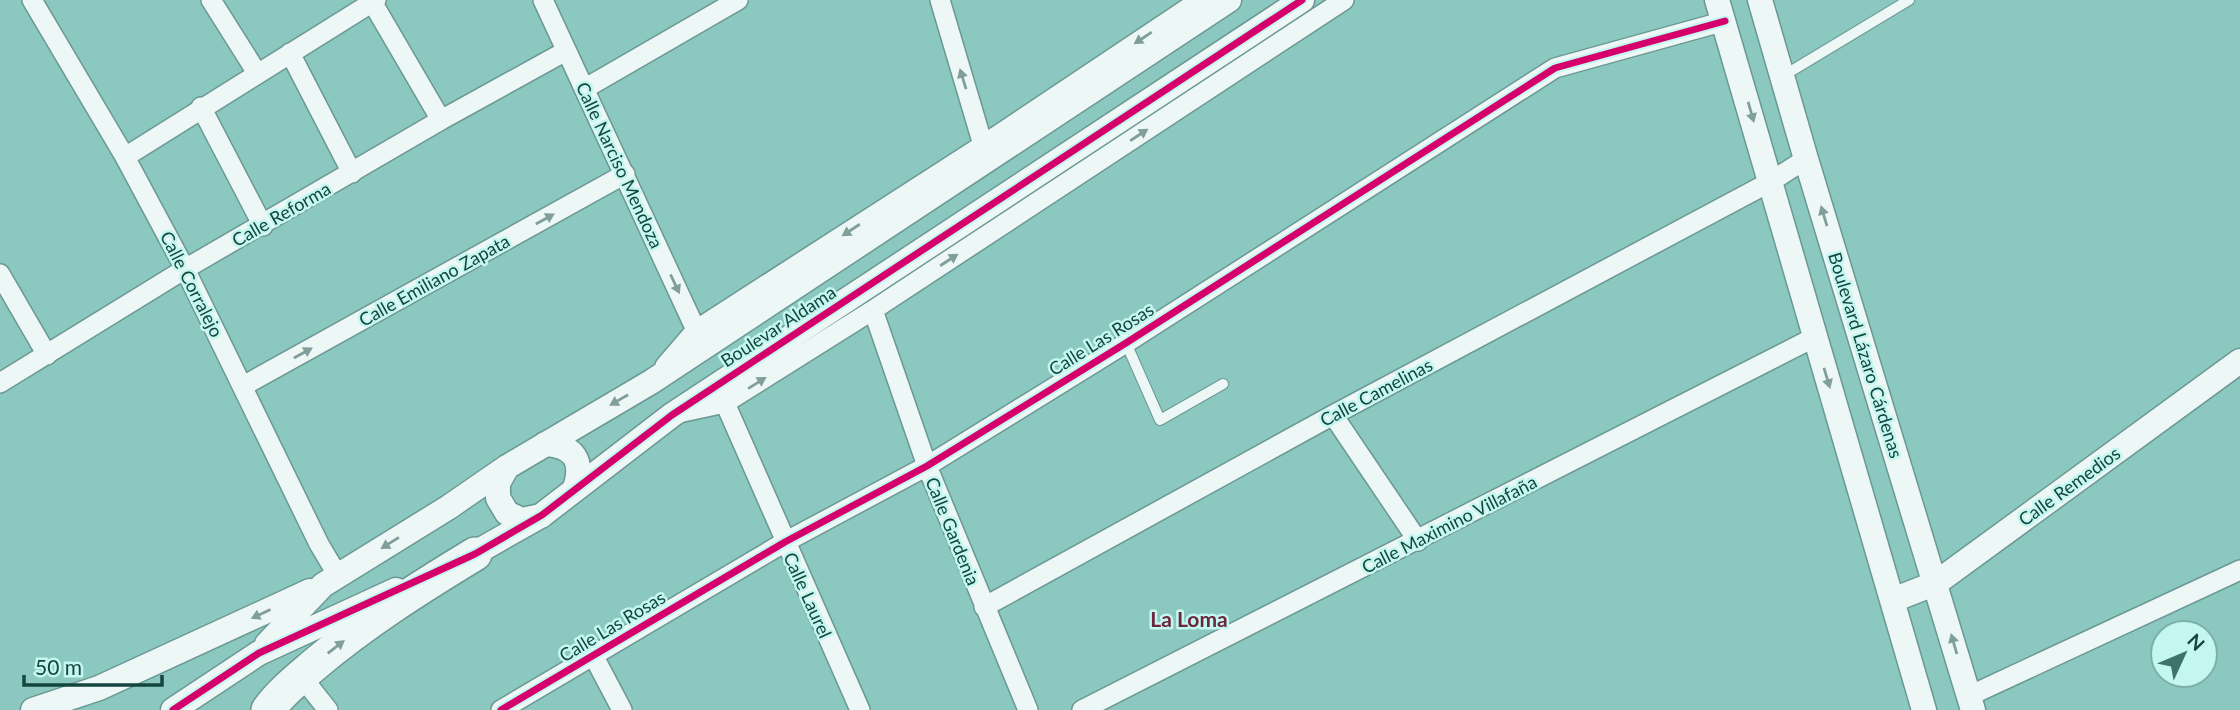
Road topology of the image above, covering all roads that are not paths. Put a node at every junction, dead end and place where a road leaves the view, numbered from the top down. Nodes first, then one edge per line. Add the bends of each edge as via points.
1 (211, 0) edge
2 (543, 0) edge
3 (738, 0) edge
4 (940, 0) edge
5 (1200, 0) edge
6 (1229, 0) edge
7 (1301, 0) edge
8 (1344, 0) edge
9 (1760, 0) edge
10 (1909, 0) edge
11 (36, 1) edge
12 (373, 1) edge
13 (1721, 10) edge
14 (566, 51) junction
15 (290, 53) junction
16 (1780, 70) junction
17 (257, 73) junction
18 (1740, 74) junction
19 (584, 89) junction
20 (201, 107) junction
21 (441, 120) junction
22 (983, 145) junction
23 (125, 157) junction
24 (1806, 159) junction
25 (352, 173) junction
26 (625, 174) junction
27 (1770, 182) junction
28 (263, 226) junction
29 (185, 269) junction
30 (0, 274) edge
31 (873, 310) junction
32 (696, 330) junction
33 (1815, 337) junction
34 (1126, 342) junction
35 (47, 355) junction
36 (2240, 361) edge
37 (650, 382) junction
38 (0, 383) edge
39 (1223, 384) dead end
40 (243, 386) junction
41 (725, 403) junction
42 (671, 415) junction
43 (1333, 415) junction
44 (544, 444) junction
45 (927, 466) junction
46 (507, 467) junction
47 (575, 488) junction
48 (542, 515) junction
49 (1418, 541) junction
50 (785, 542) junction
51 (475, 555) junction
52 (2240, 570) edge
53 (330, 580) junction
54 (1936, 583) junction
55 (1893, 600) junction
56 (984, 607) junction
57 (259, 653) junction
58 (593, 655) junction
59 (301, 676) junction
60 (1971, 703) edge
61 (326, 709) edge
62 (33, 710) edge
63 (173, 710) edge
64 (268, 710) edge
65 (501, 710) edge
66 (622, 710) edge
67 (860, 710) edge
68 (1028, 710) edge
69 (1082, 710) edge
70 (1924, 710) edge

1 - 17 street
2 - 14 street, Calle Narciso Mendoza
3 - 19 street
22 -> 4 street
5 -> 22 street, Boulevar Aldama
6 - 37 street, Boulevar Aldama
7 - 42 street, Boulevar Aldama
31 -> 8 street
9 - 16 street, Boulevard Lázaro Cárdenas
10 - 16 lane
11 - 23 street, Calle Corralejo
12 - 15 street
12 - 21 street
13 - 18 street
13 - 34 street, Calle Las Rosas via 1555,68
14 - 19 street, Calle Narciso Mendoza
14 - 21 street, Calle Reforma
15 - 17 street
15 - 25 street
16 - 18 street
16 - 24 street, Boulevard Lázaro Cárdenas
17 - 20 street
18 -> 27 street
19 - 26 street, Calle Narciso Mendoza
20 - 23 street
20 - 28 street
21 - 25 street, Calle Reforma
22 -> 32 street, Boulevar Aldama
23 - 29 street, Calle Corralejo
24 - 27 street, Calle Camelinas
54 -> 24 street, Boulevard Lázaro Cárdenas
25 - 28 street, Calle Reforma
26 -> 32 street, Calle Narciso Mendoza
40 -> 26 street, Calle Emiliano Zapata
27 - 33 street
27 - 43 street, Calle Camelinas
28 - 29 street, Calle Reforma
29 - 35 street, Calle Reforma
29 - 40 street, Calle Corralejo
30 - 35 street
41 -> 31 street
31 - 45 street, Calle Gardenia
32 - 37 street, Boulevar Aldama
33 - 49 street, Calle Maximino Villafaña
33 -> 55 street
34 - 39 lane via 1160,420
34 - 45 street, Calle Las Rosas
35 - 38 street, Calle Reforma
36 - 54 street, Calle Remedios
37 -> 44 street, Boulevar Aldama
40 - 53 street, Calle Corralejo via 319,544
41 - 42 street
41 - 50 street, Calle Laurel
42 - 47 street, Boulevar Aldama
43 - 49 street
43 - 56 street, Calle Camelinas
44 - 46 street, Boulevar Aldama
44 - 47 street via 561,445 571,452 578,463
45 - 50 street, Calle Las Rosas
45 - 56 street, Calle Gardenia
46 - 48 street via 498,483 498,498 507,513 522,520
46 -> 53 street, Boulevar Aldama
47 - 48 street, Boulevar Aldama
48 - 51 street, Boulevar Aldama
49 - 69 street, Calle Maximino Villafaña
50 - 58 street, Calle Las Rosas
50 - 67 street, Calle Laurel
51 - 57 street, Boulevar Aldama
59 -> 51 highway via 391,605
52 - 60 street
53 - 57 street, Boulevar Aldama
53 -> 62 street via 99,688
54 - 55 street, Calle Remedios
60 -> 54 street, Boulevard Lázaro Cárdenas
55 - 70 street
56 - 68 street, Calle Gardenia
57 - 63 street
58 - 65 street, Calle Las Rosas
58 - 66 street
59 - 61 street
59 - 64 highway

